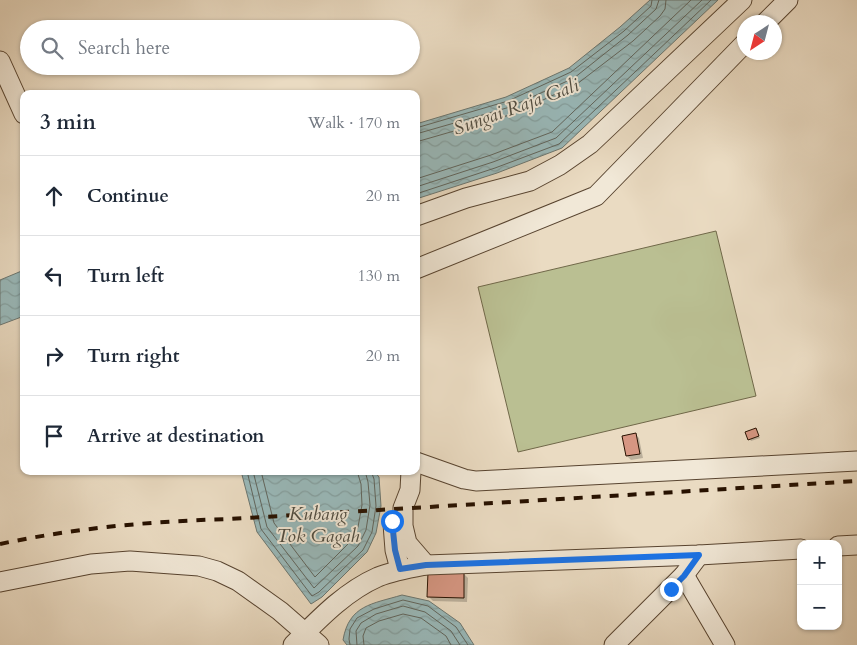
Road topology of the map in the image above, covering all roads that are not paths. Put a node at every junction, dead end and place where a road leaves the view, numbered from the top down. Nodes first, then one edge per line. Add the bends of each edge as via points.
1 (742, 0) edge
2 (788, 0) edge
3 (773, 15) edge
4 (737, 51) edge
5 (0, 61) edge
6 (20, 105) edge
7 (420, 215) edge
8 (420, 267) edge
9 (857, 461) edge
10 (420, 463) edge
11 (410, 481) edge
12 (857, 545) edge
13 (842, 546) edge
14 (797, 549) edge
15 (699, 555) junction
16 (426, 565) junction
17 (400, 569) junction
18 (684, 576) junction
19 (0, 582) edge
20 (306, 641) edge
21 (614, 645) edge
22 (725, 645) edge

1 - 7 street via 590,144 560,165 530,181
2 - 3 street
4 - 8 street via 596,196
5 - 6 street
9 - 10 street via 476,481
11 - 16 street via 403,508 403,526 407,543
11 - 17 street via 391,507
12 - 13 street
14 - 15 street
15 - 16 street
15 - 18 street
16 - 17 street
17 - 20 street via 376,578 325,613
18 - 21 street
18 - 22 street
19 - 20 street via 101,563 130,561 199,566 238,581 273,606

